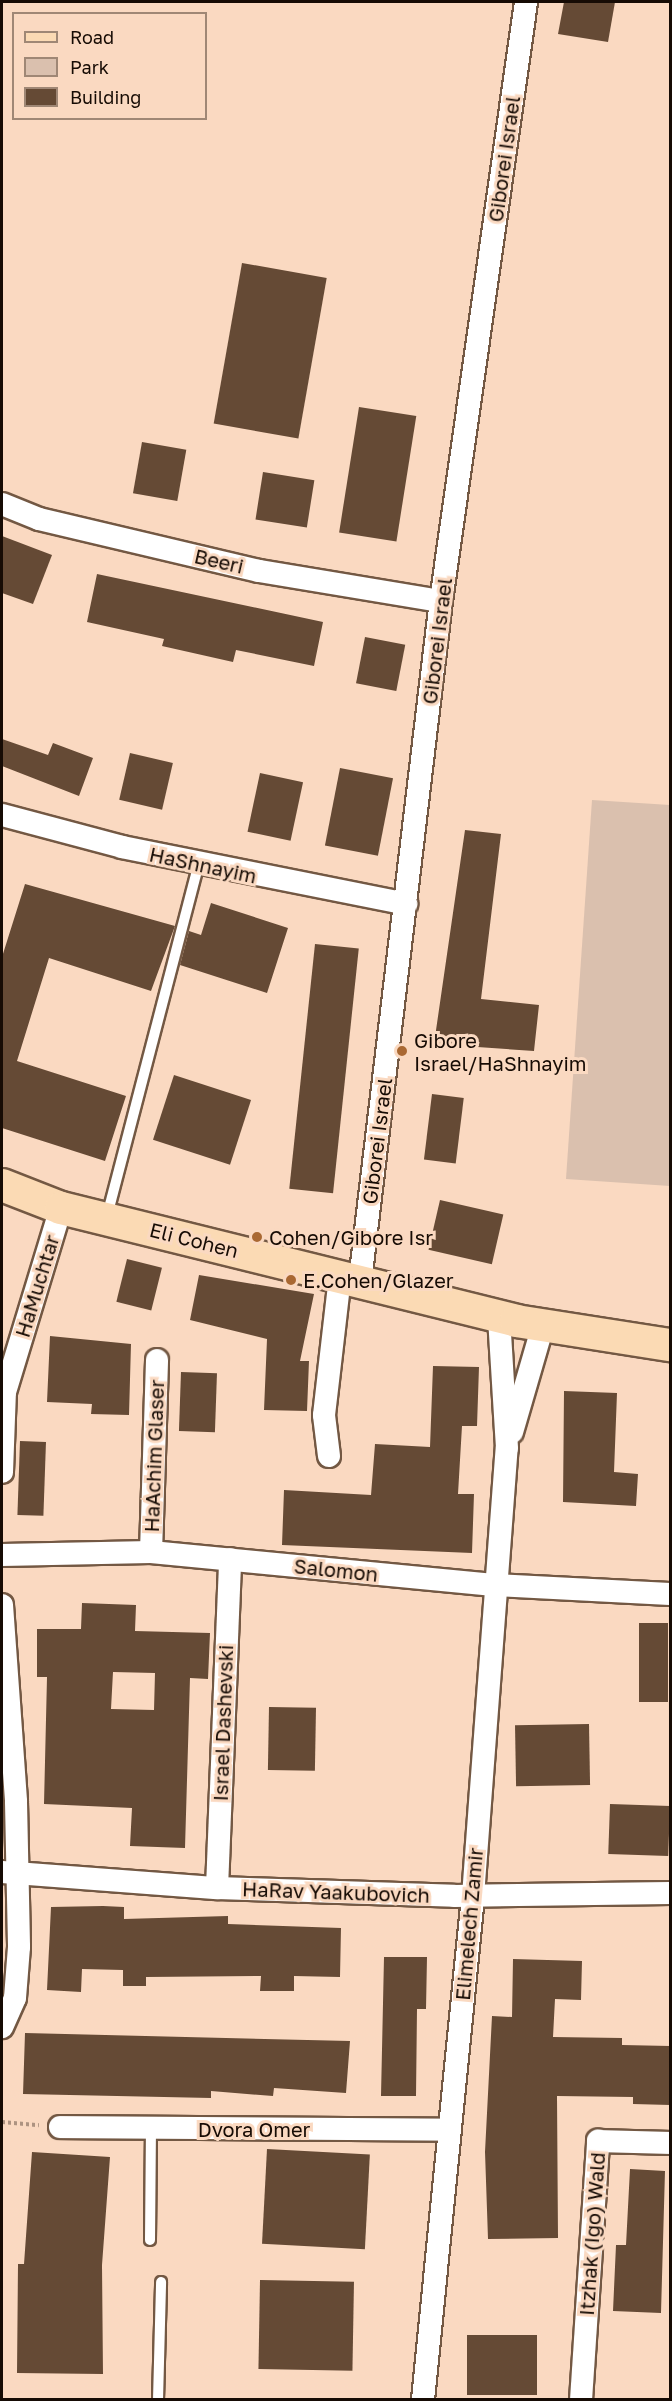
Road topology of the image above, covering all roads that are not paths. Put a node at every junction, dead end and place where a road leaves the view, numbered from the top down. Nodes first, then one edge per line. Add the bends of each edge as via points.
1 (526, 2) edge
2 (2, 504) edge
3 (441, 602) junction
4 (2, 814) edge
5 (199, 864) junction
6 (406, 904) junction
7 (2, 1185) edge
8 (61, 1208) junction
9 (106, 1219) junction
10 (350, 1279) junction
11 (499, 1317) junction
12 (543, 1325) junction
13 (670, 1345) edge
14 (157, 1360) dead end
15 (3, 1411) edge
16 (507, 1448) junction
17 (329, 1456) dead end
18 (2, 1472) edge
19 (151, 1552) junction
20 (2, 1555) edge
21 (230, 1559) junction
22 (496, 1585) junction
23 (670, 1594) edge
24 (2, 1605) edge
25 (10, 1873) edge
26 (217, 1888) junction
27 (670, 1893) edge
28 (473, 1896) junction
29 (2, 2027) edge
30 (60, 2127) road end
31 (151, 2128) junction
32 (449, 2130) junction
33 (670, 2143) edge
34 (150, 2240) dead end
35 (160, 2282) dead end
36 (158, 2400) edge
37 (423, 2400) edge
38 (581, 2400) edge

1 - 3 street, Giborei Israel
2 - 3 street, Beeri via 39,519 259,571
3 - 6 street, Giborei Israel
4 - 5 street, HaShnayim
5 - 6 street, HaShnayim
5 - 9 lane
6 - 10 street, Giborei Israel
7 - 8 street, Eli Cohen
8 - 9 street, Eli Cohen
8 - 15 street, HaMuchtar
9 - 10 street, Eli Cohen
10 - 11 street, Eli Cohen
10 - 17 street, Giborei Israel via 324,1415
11 - 12 street, Eli Cohen
11 - 16 street, Elimelech Zamir
12 - 13 street, Eli Cohen
12 - 16 street, Elimelech Zamir
14 - 19 street, HaAchim Glaser
15 - 18 street, HaMuchtar
16 - 22 street, Elimelech Zamir
19 - 20 street, Salomon
19 - 21 street, Salomon
21 - 22 street, Salomon
21 - 26 street, Israel Dashevski
22 - 23 street, Salomon
22 - 28 street, Elimelech Zamir
24 - 25 street
25 - 26 street, HaRav Yaakubovich
25 - 29 street via 15,1998
26 - 28 street, HaRav Yaakubovich
27 - 28 street, HaRav Yaakubovich
28 - 32 street, Elimelech Zamir
30 - 31 street, Dvora Omer
31 - 32 street, Dvora Omer
31 - 34 lane
32 - 37 street, Elimelech Zamir
33 - 38 street, Itzhak (Igo) Wald via 598,2141
35 - 36 lane

